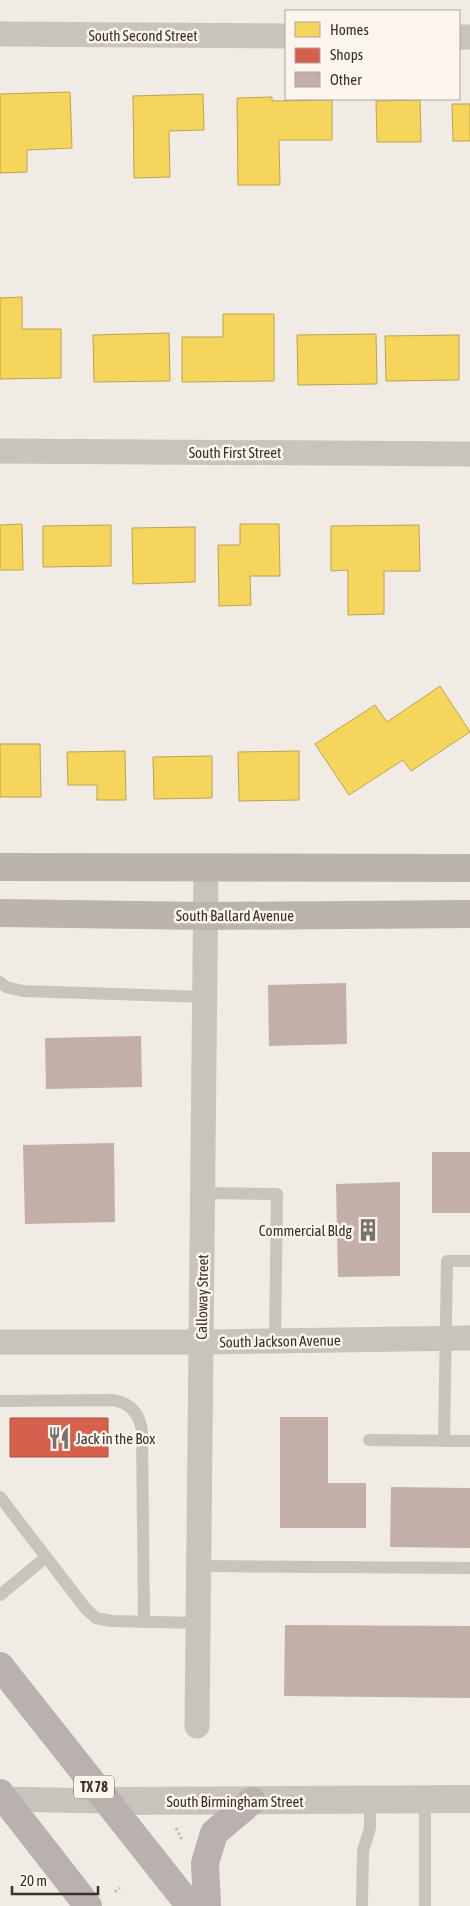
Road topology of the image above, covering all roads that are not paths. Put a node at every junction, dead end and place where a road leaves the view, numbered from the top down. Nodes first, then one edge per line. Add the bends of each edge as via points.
1 (0, 34) edge
2 (285, 36) edge
3 (0, 451) edge
4 (470, 454) edge
5 (0, 867) edge
6 (206, 868) junction
7 (470, 868) edge
8 (0, 913) edge
9 (470, 914) edge
10 (206, 916) junction
11 (0, 982) edge
12 (206, 997) junction
13 (204, 1194) junction
14 (470, 1261) edge
15 (458, 1338) edge
16 (275, 1340) junction
17 (0, 1342) edge
18 (202, 1342) junction
19 (0, 1402) edge
20 (369, 1440) dead end
21 (444, 1441) junction
22 (470, 1441) edge
23 (0, 1497) edge
24 (45, 1558) junction
25 (200, 1566) junction
26 (470, 1568) edge
27 (0, 1595) edge
28 (144, 1622) junction
29 (198, 1623) junction
30 (0, 1666) edge
31 (197, 1726) dead end
32 (2, 1797) edge
33 (470, 1799) edge
34 (370, 1800) junction
35 (425, 1800) junction
36 (106, 1801) junction
37 (252, 1801) junction
38 (88, 1906) edge
39 (190, 1906) edge
40 (207, 1906) edge
41 (362, 1906) edge
42 (425, 1906) edge

1 - 2 street, South Second Street
3 - 4 street, South First Street
5 - 6 main road
6 - 7 main road
6 - 10 street, Calloway Street
8 - 10 main road, South Ballard Avenue
9 - 10 main road, South Ballard Avenue
10 - 12 street, Calloway Street
11 - 12 lane via 6,988 23,991
12 - 13 street, Calloway Street
13 - 16 lane via 277,1194
13 - 18 street, Calloway Street
14 - 15 lane via 447,1261
15 - 16 street, South Jackson Avenue
15 - 21 lane
16 - 18 street, South Jackson Avenue
17 - 18 street, South Jackson Avenue
18 - 25 street, Calloway Street
19 - 28 lane via 113,1400 128,1405 138,1417 142,1432
20 - 21 lane
21 - 22 lane
23 - 24 lane
24 - 27 lane
24 - 28 lane via 96,1618
25 - 26 lane
25 - 29 street, Calloway Street
28 - 29 lane
29 - 31 street, Calloway Street
30 - 36 main road, TX 78
32 - 36 street, South Birmingham Street
32 - 38 main road
33 - 35 street, South Birmingham Street
34 - 35 street, South Birmingham Street
34 - 37 street, South Birmingham Street
34 - 41 lane via 370,1828 363,1851
35 - 42 lane
36 - 37 street, South Birmingham Street
36 - 39 main road, TX 78
37 - 40 main road via 214,1833 205,1864

